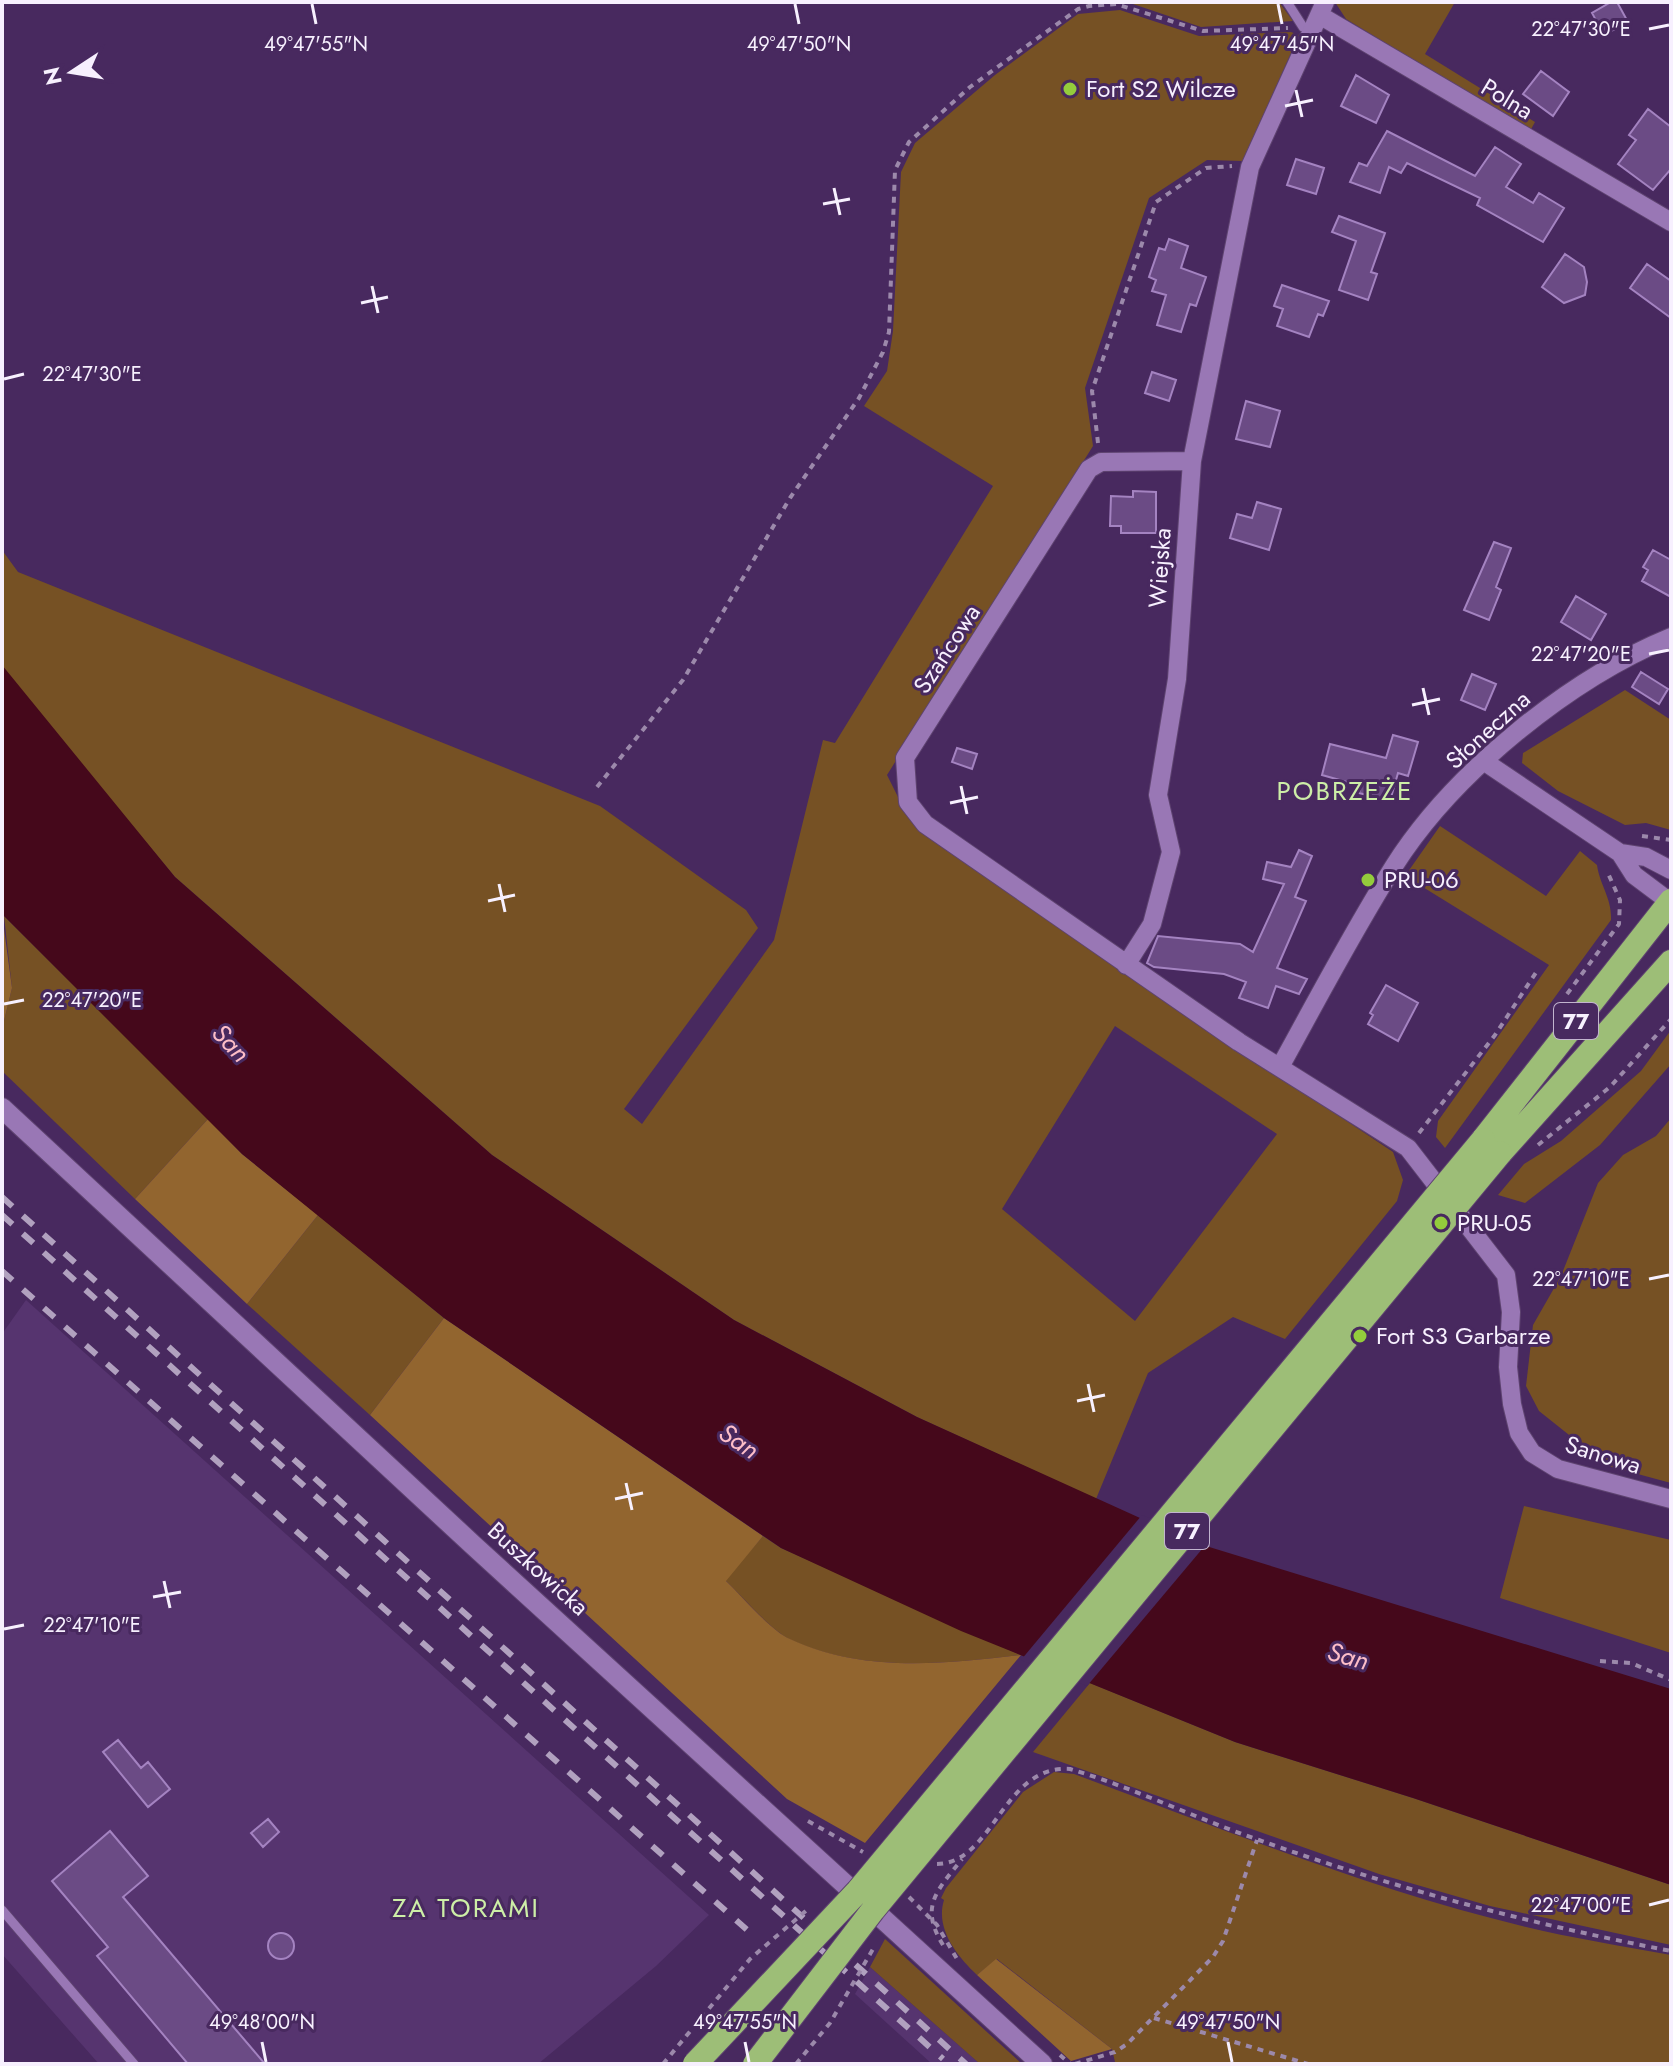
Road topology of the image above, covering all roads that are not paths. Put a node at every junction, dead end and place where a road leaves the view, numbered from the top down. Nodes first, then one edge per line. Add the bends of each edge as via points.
1 (1287, 2) edge
2 (1316, 19) edge
3 (1671, 222) edge
4 (1192, 461) junction
5 (1671, 637) edge
6 (1485, 762) junction
7 (1620, 853) junction
8 (1671, 870) edge
9 (1671, 902) edge
10 (1671, 962) edge
11 (1126, 965) junction
12 (1663, 979) edge
13 (1280, 1067) junction
14 (2, 1108) edge
15 (1491, 1147) junction
16 (1408, 1148) joint
17 (1671, 1499) edge
18 (2, 1910) edge
19 (1046, 2059) edge
20 (134, 2064) edge
21 (695, 2064) edge
22 (755, 2064) edge

1 - 2 lane
2 - 3 street, Polna
2 - 4 street, Wiejska via 1250,167
4 - 11 street, Wiejska via 1177,679 1158,795 1171,852 1152,924
4 - 11 street, Szańcowa via 1101,462 1089,469 905,758 908,802 925,824
5 - 6 street, Słoneczna via 1565,695 1521,726
6 - 7 street
6 - 13 street, Słoneczna via 1395,864
7 - 8 street via 1646,857
7 - 9 street via 1634,875
9 - 15 highway, 77
10 - 12 highway, 77
11 - 13 street, Szańcowa
12 - 15 highway, 77
13 - 16 street, Szańcowa
14 - 19 street, Buszkowicka via 449,1523
15 - 21 highway, 77, bridge via 858,1891
15 - 22 highway, 77, bridge via 873,1910
16 - 17 street, Sanowa via 1506,1275 1512,1404 1519,1433 1532,1453 1558,1469
18 - 20 lane

